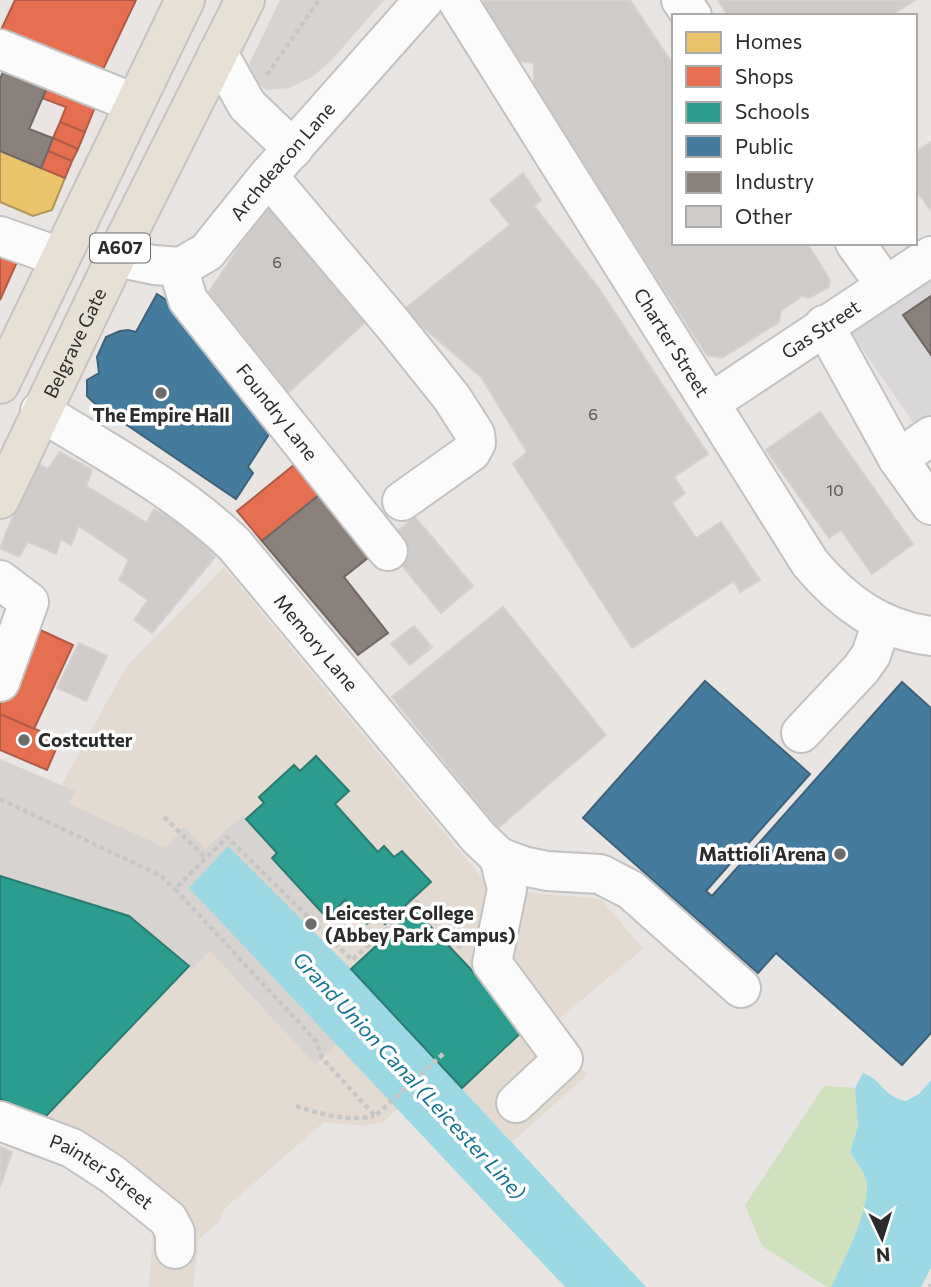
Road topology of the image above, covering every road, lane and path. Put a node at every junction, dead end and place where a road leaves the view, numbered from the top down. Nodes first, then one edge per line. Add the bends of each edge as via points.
1 (185, 0) edge
2 (245, 0) edge
3 (319, 0) edge
4 (424, 0) edge
5 (457, 0) edge
6 (0, 49) edge
7 (218, 53) junction
8 (260, 86) dead end
9 (134, 103) junction
10 (280, 162) junction
11 (0, 236) edge
12 (856, 245) edge
13 (931, 256) edge
14 (60, 257) junction
15 (116, 257) junction
16 (181, 267) junction
17 (886, 286) junction
18 (824, 325) junction
19 (0, 383) edge
20 (710, 403) junction
21 (40, 411) junction
22 (931, 436) edge
23 (898, 459) junction
24 (0, 499) edge
25 (402, 501) dead end
26 (931, 505) edge
27 (388, 551) dead end
28 (0, 580) edge
29 (882, 622) junction
30 (931, 636) edge
31 (0, 682) edge
32 (801, 733) dead end
33 (0, 799) edge
34 (164, 817) dead end
35 (499, 857) junction
36 (206, 858) junction
37 (175, 889) junction
38 (492, 963) junction
39 (741, 988) dead end
40 (443, 1054) dead end
41 (516, 1103) dead end
42 (296, 1106) dead end
43 (375, 1116) junction
44 (0, 1121) edge
45 (174, 1249) dead end

1 - 9 main road, A607
2 - 7 main road, Belgrave Gate / A607
3 - 8 path
4 - 10 street, Archdeacon Lane
5 - 20 street, Charter Street
6 - 9 street
7 - 10 street
7 - 15 main road, Belgrave Gate / A607
9 - 14 main road, A607
10 - 16 street, Archdeacon Lane via 207,252
10 - 25 street via 475,434 471,452
11 - 14 street
12 - 17 street
13 - 17 street, Gas Street
14 - 19 main road, A607
15 - 16 street
15 - 21 main road, Belgrave Gate / A607
16 - 27 street, Foundry Lane via 188,300
17 - 18 street, Gas Street
18 - 20 street, Gas Street
18 - 23 street
20 - 29 street, Charter Street via 810,563 833,590
21 - 24 main road, Belgrave Gate / A607
21 - 35 street, Memory Lane via 210,521 234,544
22 - 23 street
23 - 26 street
28 - 31 street via 29,602
29 - 30 street, Charter Street
29 - 32 street via 861,670
33 - 37 path via 161,876
34 - 36 path
35 - 38 street via 507,889
35 - 39 street, Memory Lane via 547,872 600,874 631,890
36 - 37 path
36 - 38 path via 227,838 352,960 417,902 484,972
37 - 43 path via 316,1041 321,1058
38 - 41 street via 564,1059
40 - 43 path
42 - 43 path via 325,1115
44 - 45 street, Painter Street via 72,1148 112,1174 168,1219

